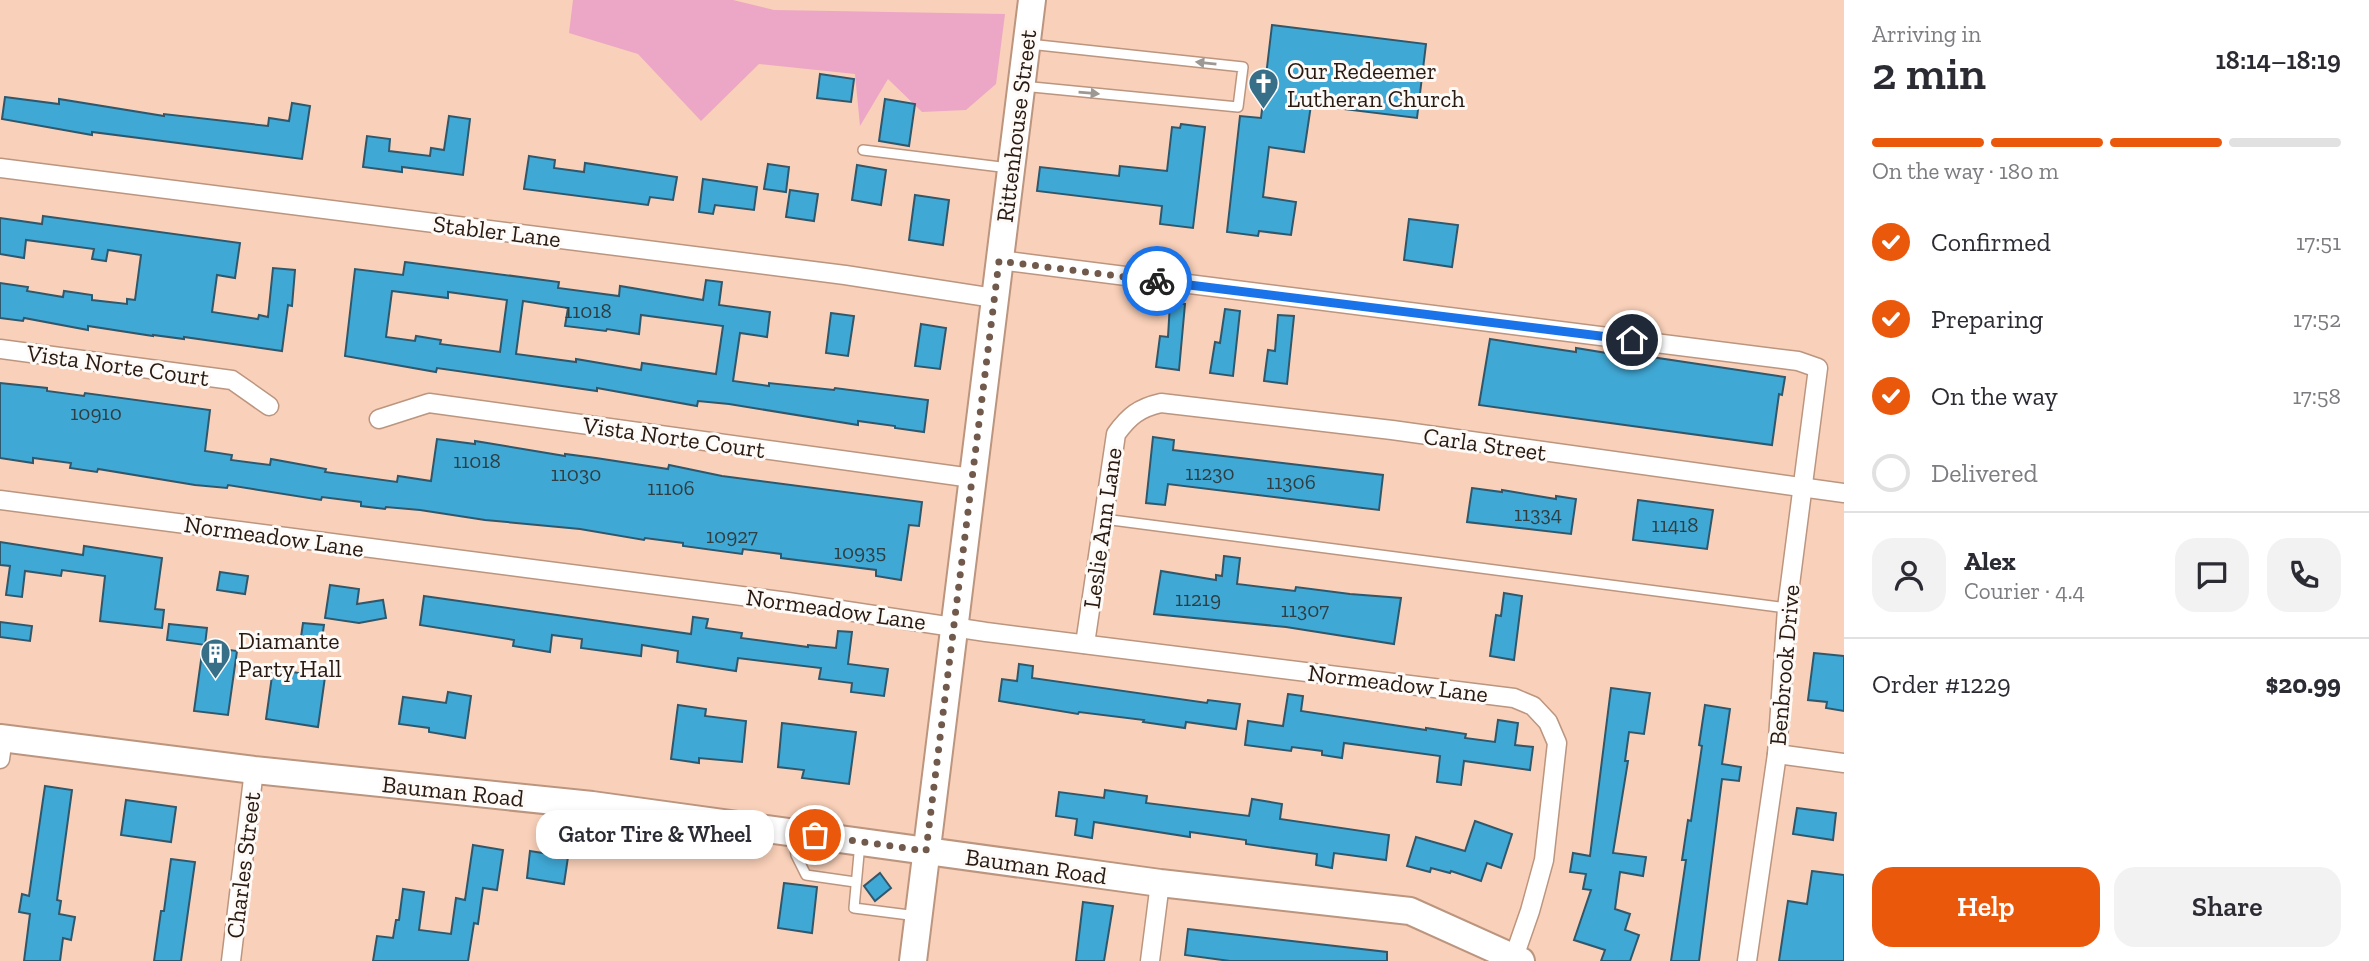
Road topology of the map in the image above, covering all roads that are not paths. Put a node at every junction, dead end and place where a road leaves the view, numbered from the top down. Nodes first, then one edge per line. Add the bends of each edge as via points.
1 (1032, 0) edge
2 (1026, 44) junction
3 (1021, 86) junction
4 (863, 150) dead end
5 (0, 168) edge
6 (1010, 168) junction
7 (999, 261) junction
8 (994, 298) junction
9 (0, 349) edge
10 (269, 406) dead end
11 (1129, 416) joint
12 (379, 419) dead end
13 (972, 478) junction
14 (1801, 488) junction
15 (1844, 493) edge
16 (0, 499) edge
17 (1104, 519) junction
18 (1787, 608) junction
19 (954, 626) junction
20 (1085, 644) junction
21 (1, 745) edge
22 (1777, 754) junction
23 (1844, 763) edge
24 (254, 770) junction
25 (792, 832) junction
26 (860, 841) junction
27 (926, 851) junction
28 (855, 882) junction
29 (1160, 883) junction
30 (918, 916) junction
31 (1518, 959) edge
32 (231, 961) edge
33 (913, 961) edge
34 (1150, 961) edge
35 (1747, 961) edge

1 - 2 street, Rittenhouse Street
2 - 3 street, Rittenhouse Street
3 -> 2 lane via 1238,107 1243,67
3 - 6 street, Rittenhouse Street
4 - 6 lane
5 - 8 street, Stabler Lane
6 - 7 street, Rittenhouse Street
7 - 8 street, Rittenhouse Street
7 - 14 street, Benbrook Drive via 1798,361 1818,368
8 - 13 street, Rittenhouse Street
9 - 10 street, Vista Norte Court via 232,380
11 - 14 street, Carla Street via 1161,403 1392,430
11 - 17 street, Leslie Ann Lane via 1116,434
12 - 13 street, Vista Norte Court via 429,402
13 - 19 street, Rittenhouse Street
14 - 15 street, Carla Street
14 - 18 street, Benbrook Drive
16 - 19 street, Normeadow Lane
17 - 18 lane
17 - 20 street, Leslie Ann Lane
18 - 22 street, Benbrook Drive
19 - 20 street, Normeadow Lane
19 - 27 street, Rittenhouse Street
20 - 31 street, Normeadow Lane via 1514,698 1533,706 1548,722 1557,743 1544,860
21 - 24 street, Bauman Road
22 - 23 street
22 - 35 street, Benbrook Drive
24 - 25 street, Bauman Road via 592,805
24 - 32 street, Charles Street
25 - 26 street, Bauman Road
25 - 28 lane via 806,875
26 - 27 street, Bauman Road
26 - 28 lane
27 - 29 street, Bauman Road
27 - 30 street, Rittenhouse Street
28 - 30 lane via 854,908
29 - 31 street, Bauman Road via 1410,911
29 - 34 street
30 - 33 street, Rittenhouse Street

